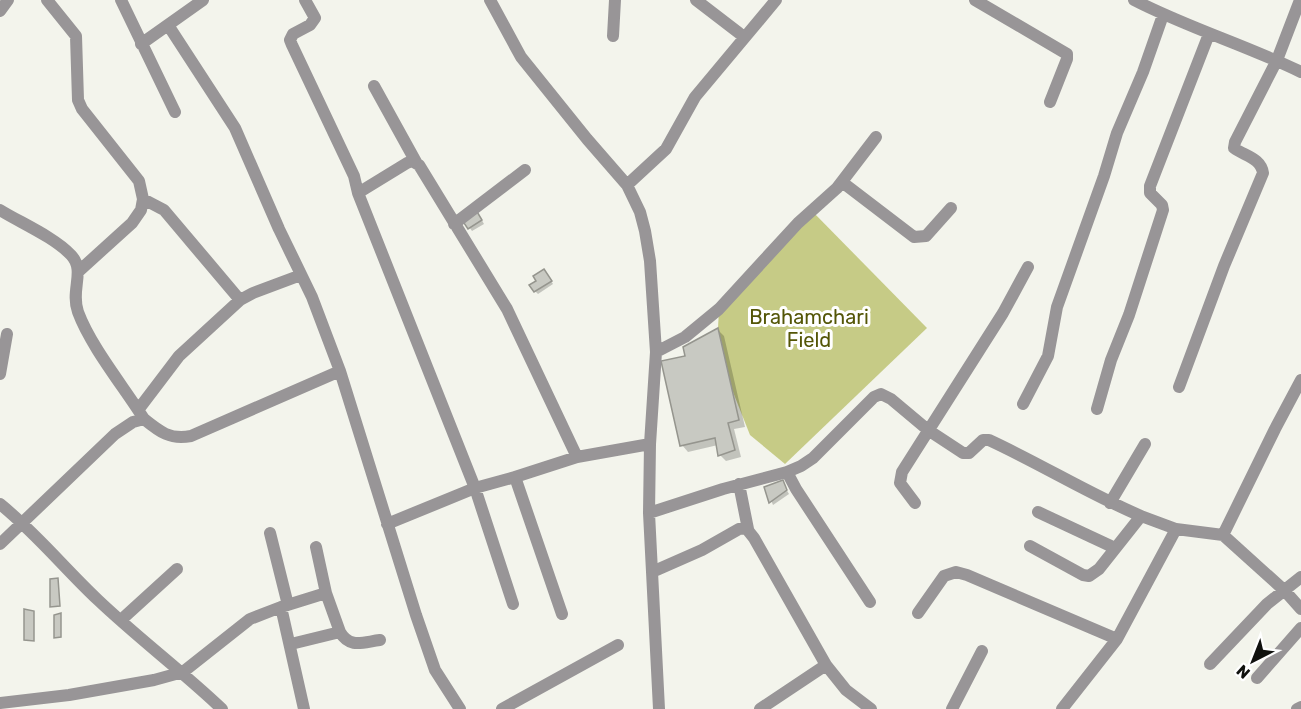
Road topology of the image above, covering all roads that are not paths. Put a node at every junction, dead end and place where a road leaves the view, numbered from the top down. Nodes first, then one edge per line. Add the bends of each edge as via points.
1 (8, 0) edge
2 (47, 0) edge
3 (121, 0) edge
4 (203, 0) edge
5 (305, 0) edge
6 (490, 0) edge
7 (615, 0) edge
8 (696, 0) edge
9 (776, 0) edge
10 (975, 0) edge
11 (1134, 0) edge
12 (1300, 0) edge
13 (0, 11) edge
14 (1163, 15) junction
15 (168, 25) junction
16 (739, 33) dead end
17 (1209, 34) junction
18 (613, 36) dead end
19 (141, 44) junction
20 (1277, 60) junction
21 (1301, 72) edge
22 (374, 86) dead end
23 (1050, 102) dead end
24 (175, 112) dead end
25 (876, 136) dead end
26 (416, 162) junction
27 (525, 170) dead end
28 (842, 182) junction
29 (627, 185) junction
30 (358, 193) junction
31 (143, 199) junction
32 (951, 208) dead end
33 (0, 210) edge
34 (454, 224) junction
35 (1028, 267) dead end
36 (79, 271) junction
37 (301, 275) junction
38 (240, 300) junction
39 (7, 334) dead end
40 (656, 352) junction
41 (340, 371) junction
42 (0, 374) edge
43 (1301, 380) edge
44 (1179, 387) dead end
45 (1023, 404) dead end
46 (1097, 409) dead end
47 (141, 414) junction
48 (928, 430) junction
49 (650, 444) junction
50 (1144, 444) dead end
51 (577, 457) junction
52 (787, 472) junction
53 (515, 477) junction
54 (739, 484) junction
55 (475, 488) junction
56 (915, 503) dead end
57 (1110, 503) junction
58 (0, 504) edge
59 (1038, 512) dead end
60 (649, 513) junction
61 (1141, 516) junction
62 (22, 522) junction
63 (387, 524) junction
64 (748, 529) junction
65 (1176, 529) junction
66 (270, 533) dead end
67 (1223, 536) junction
68 (0, 544) edge
69 (1030, 546) dead end
70 (316, 547) dead end
71 (1115, 548) junction
72 (177, 569) dead end
73 (652, 572) junction
74 (1301, 577) edge
75 (1285, 591) junction
76 (326, 593) junction
77 (870, 602) dead end
78 (513, 604) dead end
79 (285, 606) junction
80 (1301, 609) edge
81 (918, 613) dead end
82 (562, 614) dead end
83 (121, 620) junction
84 (1301, 628) edge
85 (340, 632) junction
86 (380, 639) dead end
87 (1117, 639) junction
88 (291, 644) junction
89 (618, 645) dead end
90 (982, 651) dead end
91 (1210, 664) dead end
92 (826, 665) junction
93 (183, 672) junction
94 (1257, 678) dead end
95 (0, 703) edge
96 (222, 709) edge
97 (303, 709) edge
98 (460, 709) edge
99 (502, 709) edge
100 (659, 709) edge
101 (760, 709) edge
102 (871, 709) edge
103 (952, 709) edge
104 (1062, 709) edge

1 - 13 street
2 - 31 street via 75,36 78,100 82,109 139,181
3 - 19 street
4 - 15 street
5 - 30 street via 315,18 290,40
6 - 29 street via 521,57
7 - 18 street
8 - 16 street
9 - 29 street via 695,97 666,149
10 - 23 street via 1067,54
11 - 14 street
12 - 20 street
14 - 17 street
14 - 45 street via 1057,307 1048,356
15 - 19 street
15 - 37 street via 235,128
17 - 20 street
17 - 46 street via 1150,186 1150,193 1162,206 1162,215
19 - 24 street
20 - 21 street
20 - 44 street via 1234,145 1237,151 1260,164 1263,173
22 - 26 street
25 - 28 street
26 - 30 street via 406,163
26 - 34 street
27 - 34 street
28 - 32 street via 914,237 926,236
28 - 40 street via 798,223 719,309 685,337
29 - 40 street via 640,212 650,261
30 - 55 street
31 - 36 street via 132,223
31 - 38 street via 164,210
33 - 36 street via 70,254
34 - 51 street via 507,309
35 - 48 street
36 - 47 street via 74,291 78,312
37 - 38 street
37 - 41 street
38 - 47 street via 179,356
39 - 42 street
40 - 49 street
41 - 47 street via 191,436 167,436
41 - 63 street
43 - 67 street
47 - 62 street
48 - 52 street via 891,399 877,394 813,458
48 - 56 street via 900,478
48 - 57 street via 966,454 983,440 989,440
49 - 51 street
49 - 60 street
50 - 57 street
51 - 53 street
52 - 54 street
52 - 77 street
53 - 55 street
53 - 82 street
54 - 60 street
54 - 64 street
55 - 63 street
55 - 78 street
57 - 61 street
58 - 62 street
59 - 71 street
60 - 73 street
61 - 65 street
61 - 71 street
62 - 68 street
62 - 83 street
63 - 98 street via 435,670
64 - 73 street via 743,527
64 - 92 street
65 - 67 street
65 - 87 street
66 - 79 street
67 - 75 street
69 - 71 street via 1089,576
70 - 76 street
72 - 83 street
73 - 100 street
74 - 75 street
75 - 80 street
75 - 91 street via 1267,604
76 - 79 street
76 - 85 street
79 - 88 street
79 - 93 street via 250,620
81 - 87 street via 944,576 956,572
83 - 93 street
84 - 94 street
85 - 86 street via 353,644
85 - 88 street
87 - 104 street
88 - 97 street
89 - 99 street
90 - 103 street
92 - 101 street
92 - 102 street via 846,690
93 - 95 street via 69,695
93 - 96 street

